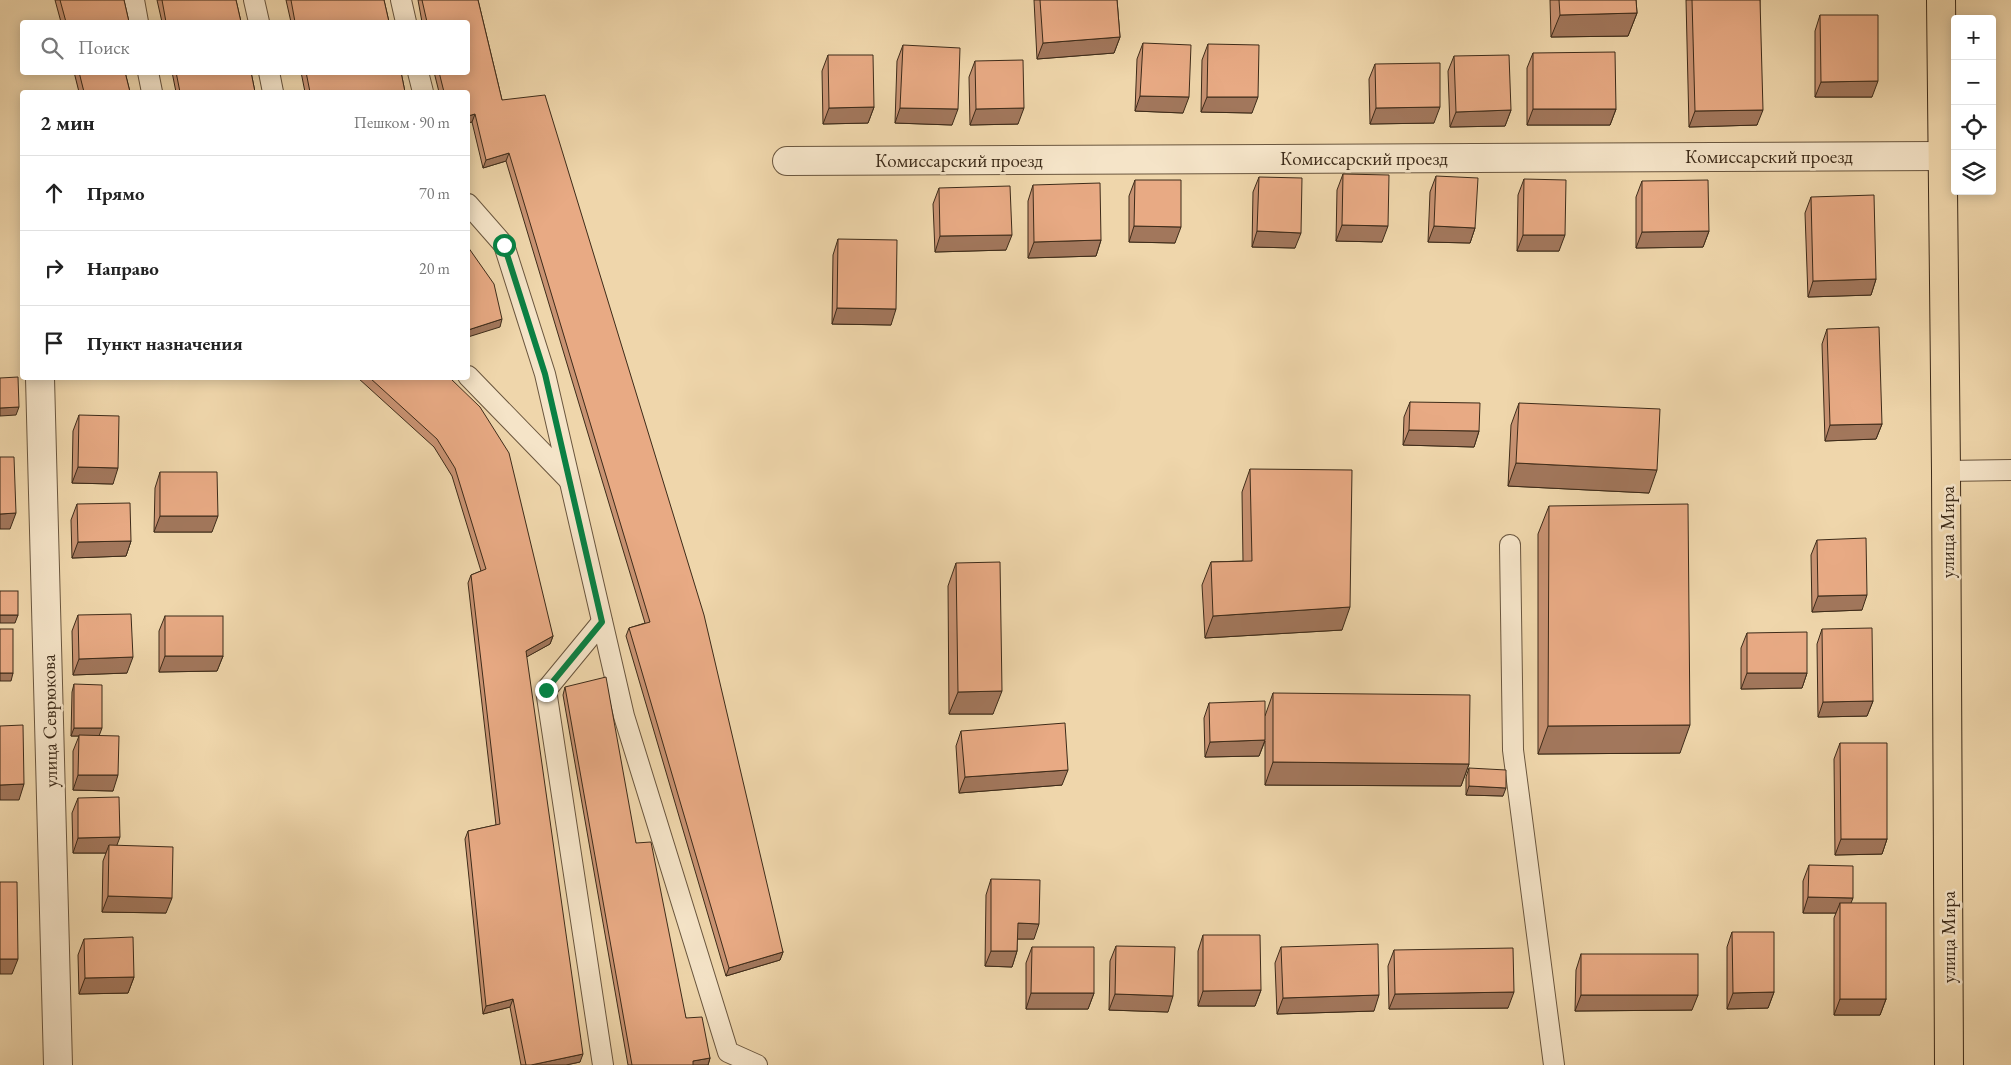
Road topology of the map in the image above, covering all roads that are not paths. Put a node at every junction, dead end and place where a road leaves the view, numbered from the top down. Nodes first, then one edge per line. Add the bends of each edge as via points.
1 (134, 0) edge
2 (254, 0) edge
3 (401, 0) edge
4 (1941, 0) edge
5 (138, 20) edge
6 (259, 20) edge
7 (406, 20) edge
8 (149, 75) edge
9 (270, 75) edge
10 (419, 75) edge
11 (152, 90) edge
12 (274, 90) edge
13 (422, 90) edge
14 (1942, 156) junction
15 (787, 161) dead end
16 (470, 206) edge
17 (470, 378) edge
18 (40, 380) edge
19 (2011, 470) edge
20 (1946, 471) junction
21 (570, 480) junction
22 (1510, 546) dead end
23 (602, 622) junction
24 (58, 1065) edge
25 (603, 1065) edge
26 (757, 1065) edge
27 (1554, 1065) edge
28 (1949, 1065) edge

1 - 5 lane
2 - 6 lane
3 - 7 lane
4 - 14 main road, улица Мира
8 - 11 lane
9 - 12 lane
10 - 13 lane
14 - 15 street, Комиссарский проезд
14 - 20 main road, улица Мира
16 - 21 lane via 504,245 545,374
17 - 21 lane
18 - 24 street, улица Севрюкова
19 - 20 lane
20 - 28 main road, улица Мира
21 - 23 lane
22 - 27 lane via 1513,750
23 - 25 lane via 546,690
23 - 26 lane via 624,716 728,1052

